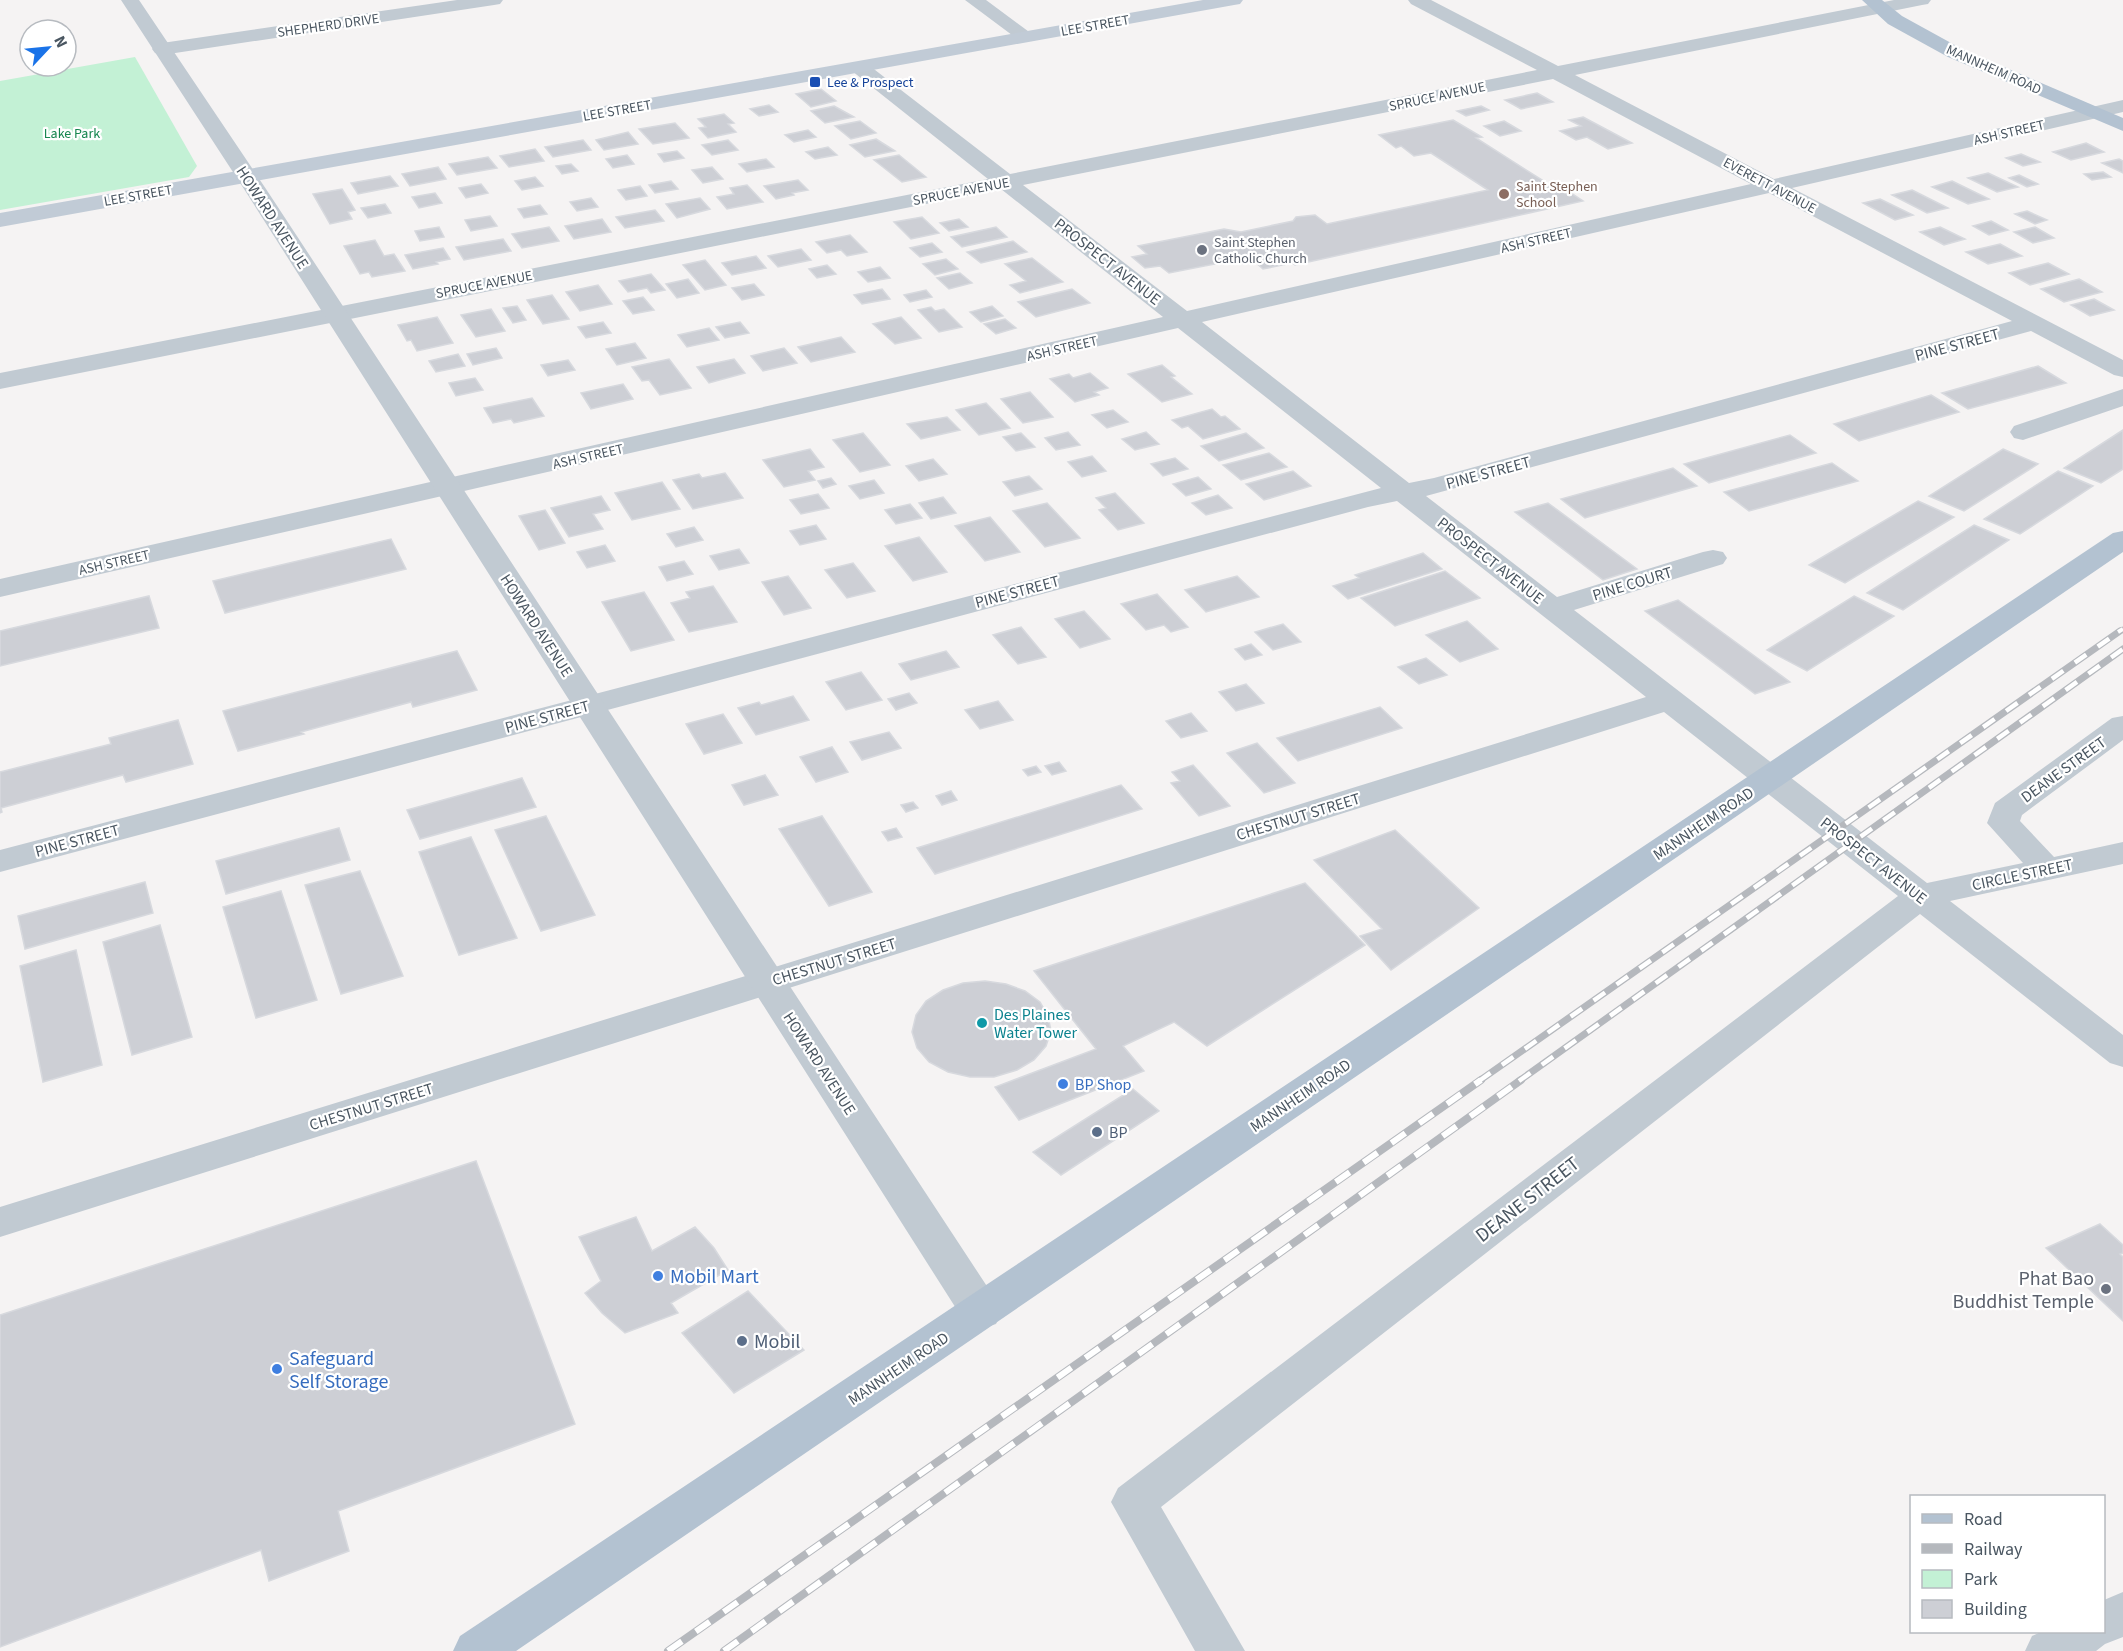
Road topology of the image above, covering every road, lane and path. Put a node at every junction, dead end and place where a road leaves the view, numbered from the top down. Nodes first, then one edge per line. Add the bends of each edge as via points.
1 (130, 0) edge
2 (494, 0) edge
3 (974, 0) edge
4 (1234, 0) edge
5 (1417, 0) edge
6 (1922, 0) edge
7 (1876, 4) edge
8 (321, 8) dead end
9 (333, 24) junction
10 (1027, 37) junction
11 (162, 50) junction
12 (859, 67) junction
13 (1553, 72) junction
14 (2123, 106) edge
15 (2095, 113) junction
16 (2123, 125) edge
17 (246, 176) junction
18 (1008, 183) junction
19 (1771, 186) junction
20 (0, 220) edge
21 (335, 314) junction
22 (1184, 320) junction
23 (2034, 323) junction
24 (2123, 370) edge
25 (0, 381) edge
26 (2123, 397) edge
27 (2023, 432) dead end
28 (447, 487) junction
29 (1405, 492) junction
30 (2123, 539) edge
31 (1713, 558) dead end
32 (0, 588) edge
33 (1552, 608) junction
34 (1669, 700) junction
35 (589, 705) junction
36 (2123, 725) edge
37 (1770, 778) junction
38 (2123, 853) edge
39 (0, 861) edge
40 (2046, 868) junction
41 (1921, 896) junction
42 (768, 982) junction
43 (2123, 1054) edge
44 (0, 1222) edge
45 (981, 1312) junction
46 (2123, 1613) edge
47 (2105, 1622) edge
48 (2084, 1633) edge
49 (477, 1651) edge
50 (1221, 1651) edge
51 (2049, 1651) edge

1 - 11 street, HOWARD AVENUE
2 - 9 street, SHEPHERD DRIVE
3 - 10 street
4 - 10 main road, LEE STREET
5 - 13 street, EVERETT AVENUE
6 - 7 street, SPRUCE AVENUE
7 - 13 street, SPRUCE AVENUE
7 - 15 main road, MANNHEIM ROAD via 1895,20 1955,53
8 - 9 street
9 - 11 street, SHEPHERD DRIVE
10 - 12 main road, LEE STREET
11 - 17 street, HOWARD AVENUE
12 - 17 main road, LEE STREET
12 - 18 street, PROSPECT AVENUE
13 - 18 street, SPRUCE AVENUE
13 - 19 street, EVERETT AVENUE
14 - 15 street, ASH STREET
15 - 16 main road, MANNHEIM ROAD
15 - 19 street, ASH STREET
17 - 20 main road, LEE STREET
17 - 21 street, HOWARD AVENUE
18 - 21 street, SPRUCE AVENUE
18 - 22 street, PROSPECT AVENUE
19 - 22 street, ASH STREET
19 - 23 street, EVERETT AVENUE
21 - 25 street, SPRUCE AVENUE
21 - 28 street, HOWARD AVENUE
22 - 28 street, ASH STREET
22 - 29 street, PROSPECT AVENUE
23 - 24 street, EVERETT AVENUE
23 - 29 street, PINE STREET
26 - 27 street
28 - 32 street, ASH STREET
28 - 35 street, HOWARD AVENUE
29 - 33 street, PROSPECT AVENUE
29 - 35 street, PINE STREET via 1366,499
30 - 37 main road, MANNHEIM ROAD
31 - 33 street, PINE COURT
33 - 34 street, PROSPECT AVENUE
34 - 37 street, PROSPECT AVENUE
34 - 42 street, CHESTNUT STREET
35 - 39 street, PINE STREET
35 - 42 street, HOWARD AVENUE
36 - 40 street, DEANE STREET via 2007,810 2003,823
37 - 41 street, PROSPECT AVENUE
37 - 45 main road, MANNHEIM ROAD
38 - 40 street, CIRCLE STREET
40 - 41 street, CIRCLE STREET
41 - 43 street, PROSPECT AVENUE
41 - 50 street, DEANE STREET via 1134,1502
42 - 44 street, CHESTNUT STREET
42 - 45 street, HOWARD AVENUE
45 - 49 main road, MANNHEIM ROAD
46 - 47 street
48 - 51 street

